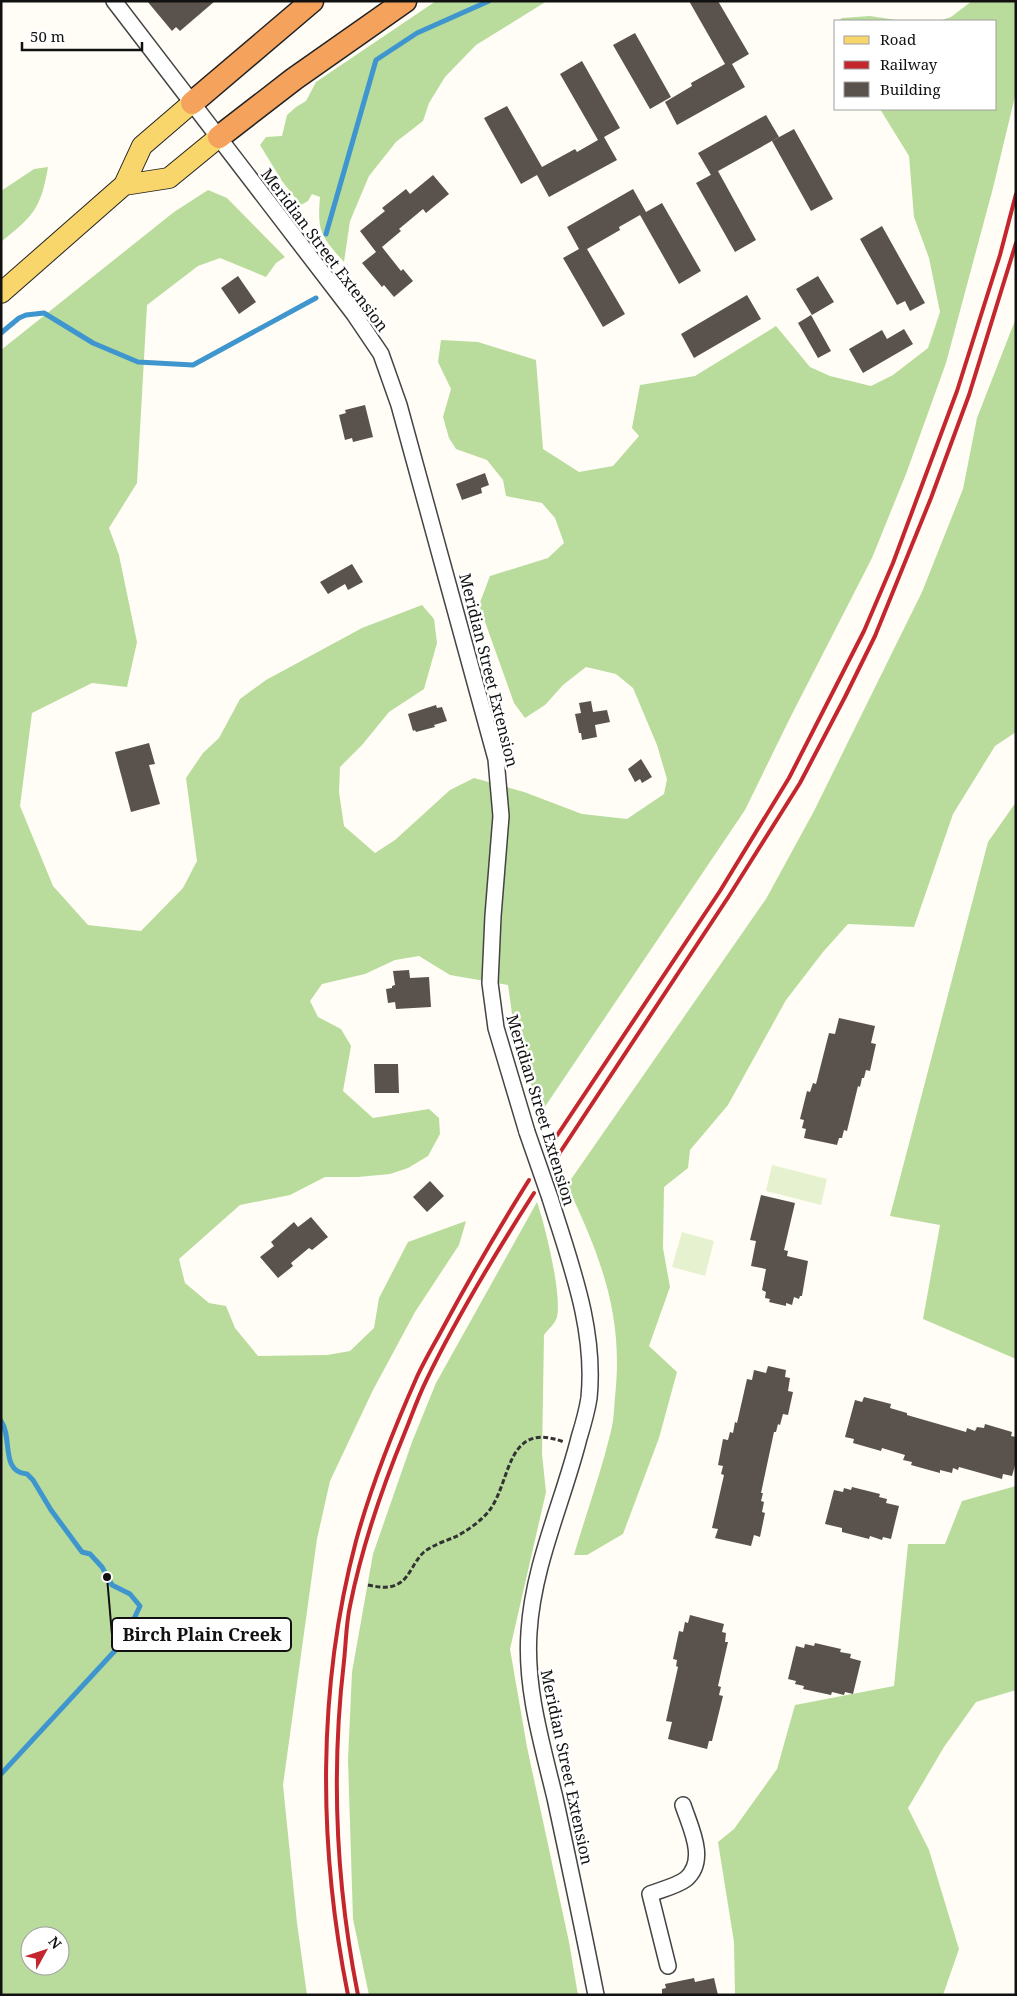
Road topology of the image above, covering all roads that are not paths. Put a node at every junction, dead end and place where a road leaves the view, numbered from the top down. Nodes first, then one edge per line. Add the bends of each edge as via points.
1 (114, 1) edge
2 (312, 1) edge
3 (405, 1) edge
4 (192, 103) junction
5 (219, 137) junction
6 (124, 184) junction
7 (1, 293) edge
8 (683, 1805) dead end
9 (668, 1966) dead end
10 (596, 1995) edge

1 - 4 street, Meridian Street Extension
2 - 4 highway
3 - 5 highway via 294,79
4 - 5 street, Meridian Street Extension
4 - 6 main road via 142,146
5 - 6 main road via 169,178
5 - 10 street, Meridian Street Extension, bridge via 381,354 399,405 496,759 501,816 492,916 490,983 493,1013 498,1039 580,1292 590,1348 588,1400 532,1602 528,1669
6 - 7 main road
8 - 9 street via 697,1855 692,1872 685,1880 650,1894

